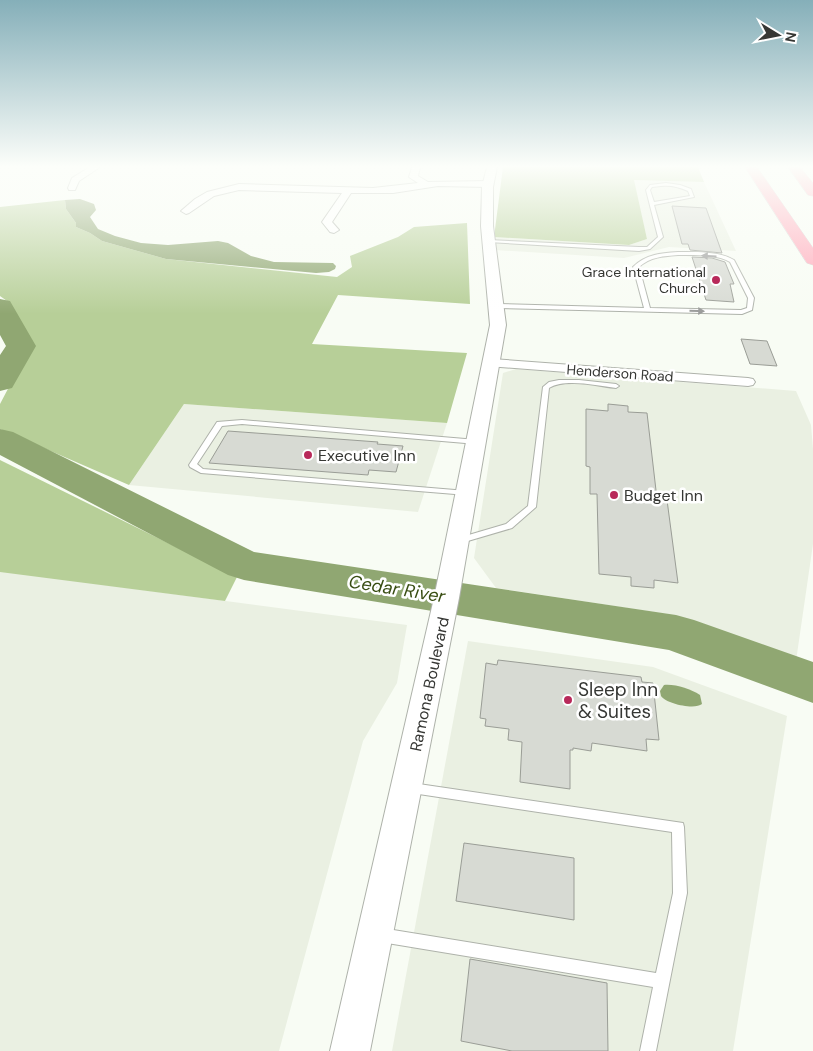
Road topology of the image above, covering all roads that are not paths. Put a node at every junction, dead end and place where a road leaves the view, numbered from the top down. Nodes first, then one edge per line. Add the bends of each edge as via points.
1 (331, 216) edge
2 (488, 216) edge
3 (655, 216) edge
4 (784, 216) edge
5 (334, 230) dead end
6 (488, 241) junction
7 (813, 260) edge
8 (498, 306) junction
9 (648, 310) junction
10 (492, 363) junction
11 (748, 382) dead end
12 (616, 386) dead end
13 (477, 442) junction
14 (467, 493) junction
15 (458, 541) junction
16 (406, 788) junction
17 (374, 934) junction
18 (662, 981) junction
19 (350, 1051) edge
20 (648, 1051) edge

1 - 5 street via 327,222
2 - 6 street, Ramona Boulevard
3 - 6 lane via 661,237 648,248
4 - 7 highway
6 - 8 street, Ramona Boulevard
8 - 9 lane
8 - 10 street, Ramona Boulevard
9 -> 9 lane via 742,312 750,309 751,298 732,261 727,258 670,254 647,258 636,267
10 - 11 street, Henderson Road
10 - 13 street, Ramona Boulevard
12 - 15 lane via 550,383 546,387 532,507 509,526
13 - 14 street, Ramona Boulevard
13 - 14 lane via 242,422 220,424 193,466 201,471
14 - 15 street, Ramona Boulevard
15 - 16 street, Ramona Boulevard
16 - 17 street, Ramona Boulevard
16 - 18 lane via 678,827 680,893
17 - 18 lane
17 - 19 street, Ramona Boulevard
18 - 20 lane

